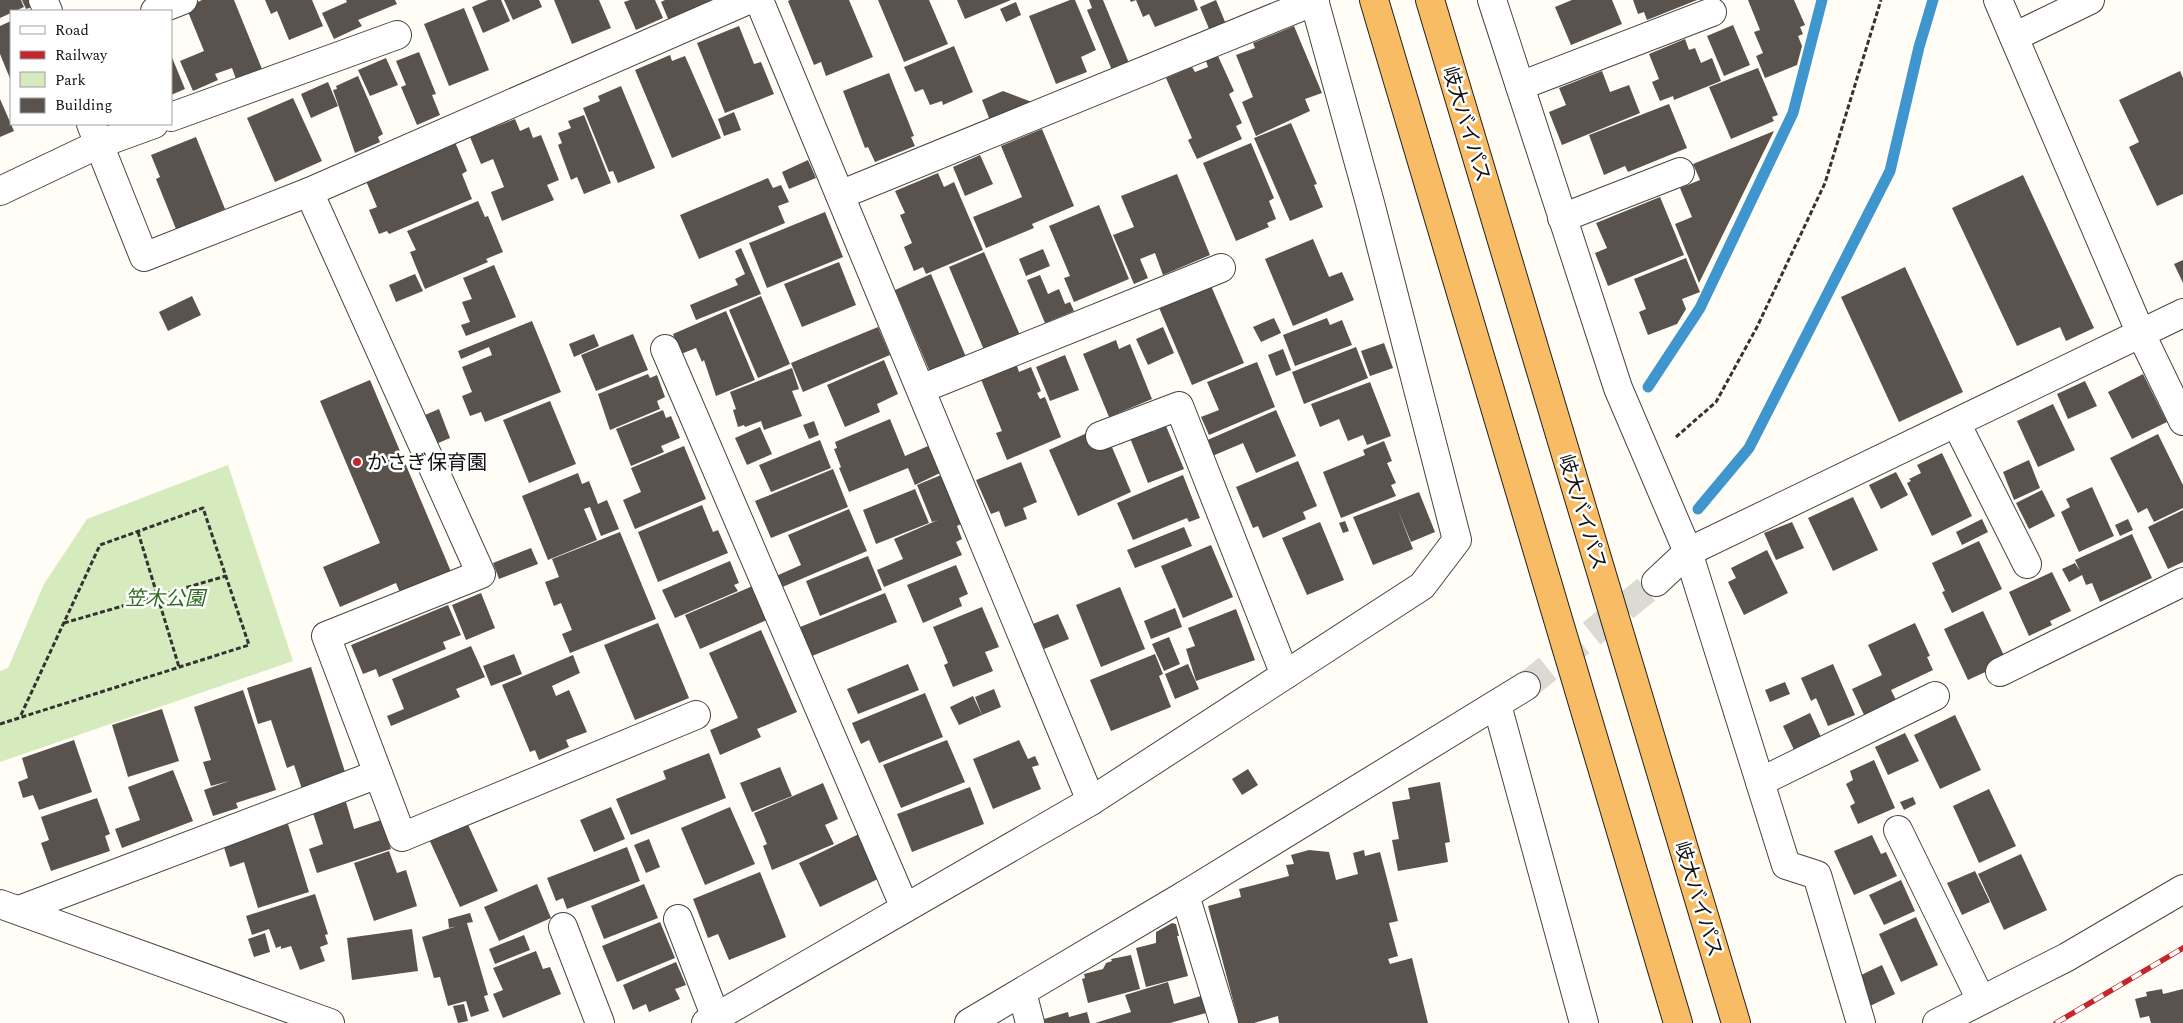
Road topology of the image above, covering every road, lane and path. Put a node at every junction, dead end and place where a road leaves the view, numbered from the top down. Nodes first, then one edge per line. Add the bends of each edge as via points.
1 (183, 0) edge
2 (748, 0) edge
3 (759, 0) edge
4 (1374, 0) edge
5 (1430, 0) edge
6 (1492, 0) edge
7 (1881, 0) edge
8 (1998, 0) edge
9 (2090, 0) edge
10 (1314, 1) edge
11 (158, 10) edge
12 (1712, 12) dead end
13 (397, 35) dead end
14 (2014, 37) junction
15 (1520, 86) junction
16 (172, 117) edge
17 (148, 125) edge
18 (95, 134) edge
19 (1680, 172) dead end
20 (0, 191) edge
21 (309, 192) junction
22 (840, 195) junction
23 (1562, 218) junction
24 (1222, 268) dead end
25 (2183, 313) edge
26 (2141, 334) junction
27 (665, 349) dead end
28 (921, 390) junction
29 (2183, 421) edge
30 (1956, 423) junction
31 (1100, 436) dead end
32 (1649, 460) junction
33 (138, 532) junction
34 (1688, 552) junction
35 (2027, 564) dead end
36 (226, 576) junction
37 (1656, 582) tunnel mouth
38 (2183, 582) edge
39 (157, 596) junction
40 (64, 624) junction
41 (179, 667) junction
42 (2000, 672) dead end
43 (1285, 675) junction
44 (1526, 686) tunnel mouth
45 (1935, 696) dead end
46 (1497, 705) junction
47 (696, 715) dead end
48 (20, 718) junction
49 (0, 724) edge
50 (378, 774) junction
51 (1760, 782) junction
52 (1091, 801) junction
53 (1898, 830) dead end
54 (2183, 889) edge
55 (1185, 895) junction
56 (10, 907) edge
57 (905, 908) junction
58 (678, 919) dead end
59 (562, 928) dead end
60 (1022, 992) junction
61 (1981, 1000) junction
62 (711, 1020) edge
63 (330, 1023) edge
64 (600, 1023) edge
65 (969, 1023) edge
66 (1030, 1023) edge
67 (1224, 1023) edge
68 (1584, 1023) edge
69 (1678, 1023) edge
70 (1736, 1023) edge
71 (1861, 1023) edge
72 (1937, 1023) edge

1 - 11 street
2 - 21 street
3 - 22 street
4 - 69 highway
5 - 70 highway, 岐大バイパス
6 - 15 street
7 - 32 path via 1825,183 1757,327 1716,402
8 - 14 street
9 - 14 street
10 - 22 street
10 - 43 street via 1457,540 1422,586
12 - 15 street
13 - 16 street
14 - 26 street
15 - 23 street
17 - 18 street
18 - 20 street
18 - 21 street via 144,257
19 - 23 street
21 - 50 street via 481,574 326,636
22 - 28 street
23 - 32 street via 1618,388
24 - 28 street
25 - 26 street
26 - 29 street
26 - 30 street
27 - 57 street
28 - 52 street
30 - 34 street
30 - 35 street
31 - 43 street via 1179,406
32 - 34 street
33 - 36 path via 204,508
33 - 39 path
33 - 40 path via 100,545
34 - 37 street
34 - 51 street
36 - 39 path
36 - 41 path via 249,645
38 - 42 street
39 - 40 path
39 - 41 path
40 - 48 path
41 - 48 path
43 - 52 street
44 - 46 street
45 - 51 street
46 - 55 street
46 - 68 street
47 - 50 street via 402,837
48 - 49 path
50 - 56 street
51 - 71 street via 1786,865 1817,875
52 - 57 street
53 - 61 street
54 - 61 street via 2067,957
55 - 60 street
55 - 67 street
56 - 63 street
57 - 62 street
58 - 62 street
59 - 64 street
60 - 65 street
60 - 66 street
61 - 72 street

